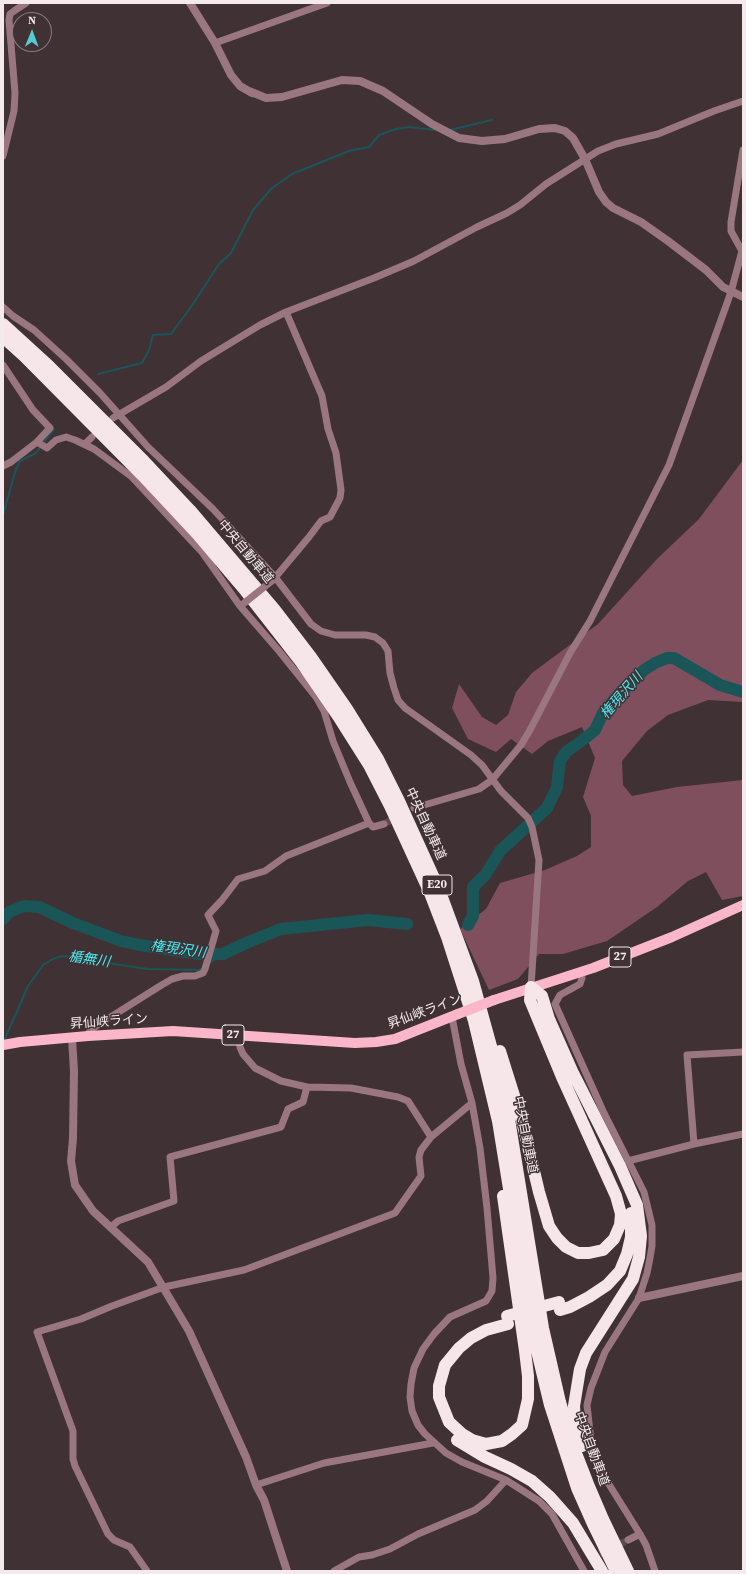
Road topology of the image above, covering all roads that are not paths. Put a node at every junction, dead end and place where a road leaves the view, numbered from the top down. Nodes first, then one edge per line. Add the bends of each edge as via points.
1 (26, 3) edge
2 (190, 3) edge
3 (327, 3) edge
4 (10, 14) junction
5 (3, 18) edge
6 (214, 43) junction
7 (743, 101) edge
8 (743, 150) edge
9 (3, 156) edge
10 (585, 159) junction
11 (731, 292) junction
12 (743, 297) edge
13 (3, 307) edge
14 (286, 312) junction
15 (3, 324) edge
16 (3, 337) edge
17 (3, 365) edge
18 (116, 417) junction
19 (92, 437) dead end
20 (37, 442) junction
21 (84, 444) junction
22 (3, 466) edge
23 (274, 578) junction
24 (241, 605) junction
25 (492, 780) junction
26 (414, 808) tunnel mouth
27 (369, 823) junction
28 (384, 824) tunnel mouth
29 (743, 905) edge
30 (580, 972) junction
31 (473, 981) junction
32 (531, 987) junction
33 (455, 1016) junction
34 (239, 1035) junction
35 (88, 1036) junction
36 (72, 1038) junction
37 (3, 1045) edge
38 (480, 1048) junction
39 (743, 1052) edge
40 (568, 1075) junction
41 (307, 1087) junction
42 (472, 1103) junction
43 (743, 1134) edge
44 (431, 1137) junction
45 (694, 1144) junction
46 (628, 1161) junction
47 (111, 1227) junction
48 (743, 1276) edge
49 (164, 1287) junction
50 (639, 1298) junction
51 (508, 1320) junction
52 (433, 1443) junction
53 (506, 1480) junction
54 (256, 1485) junction
55 (603, 1519) junction
56 (640, 1534) junction
57 (628, 1540) tunnel mouth
58 (588, 1559) tunnel mouth
59 (580, 1563) junction
60 (147, 1571) edge
61 (287, 1571) edge
62 (334, 1571) edge
63 (584, 1571) edge
64 (602, 1571) edge
65 (616, 1571) edge
66 (628, 1571) edge
67 (655, 1571) edge

1 - 4 street
2 - 6 street
3 - 6 street
4 - 5 street
4 - 9 street via 14,111
6 - 10 street via 231,75 240,86 266,98 282,97 342,80 360,81 383,91 432,124 459,138 482,141 505,139 539,129 555,128 565,131 573,138
7 - 10 street via 658,134 598,150
8 - 11 street via 731,222 731,230 742,251
10 - 11 street via 606,202 668,241
10 - 14 street via 507,213 477,226 414,261
11 - 12 street
11 - 25 street via 669,465 590,621 530,730
13 - 18 street via 66,359 100,393
14 - 18 street via 215,352 166,387
14 - 23 street via 322,396 328,429 336,453 341,490 340,498 330,517 321,521
15 - 31 highway, 中央自動車道 / E20 via 49,366 190,510 275,610 311,657 347,709 399,801 439,890
16 - 38 highway, 中央自動車道 / E20 via 90,422 199,536 302,662 369,765 390,806 447,937
17 - 20 street via 33,410 50,428
18 - 23 street via 213,509
19 - 21 street
20 - 21 street via 47,448 56,440 66,437
20 - 22 street
21 - 24 street via 132,477 202,552
23 - 24 street, bridge
23 - 25 street via 308,620 321,631 335,636 366,635 375,637 383,643 388,651 390,673 398,700 405,708 471,755
24 - 27 street via 316,697
25 - 26 street via 470,793
25 - 32 street via 528,818 539,860
27 - 28 street via 373,827
27 - 35 street via 286,856 265,871 238,879 208,915 216,931 203,973 172,979 90,1030
29 - 30 main road, 昇仙峡ライン / 27 via 672,937
30 - 32 main road, 昇仙峡ライン / 27
30 - 46 street via 580,984 560,995 555,1004
31 - 40 highway via 498,1043 520,1114 549,1226 566,1247 578,1253 589,1253 602,1250 614,1239 620,1226 621,1214
31 - 55 highway, 中央自動車道 / E20 via 509,1119 550,1363 574,1448
32 - 33 main road, 昇仙峡ライン / 27, bridge
32 - 40 highway via 542,996
33 - 34 main road, 昇仙峡ライン / 27 via 395,1039 376,1042 355,1043
33 - 42 street via 461,1064
34 - 35 main road, 昇仙峡ライン / 27 via 173,1031
34 - 41 street via 242,1054 255,1068 281,1081
35 - 36 main road, 昇仙峡ライン / 27
36 - 37 main road, 昇仙峡ライン / 27
36 - 47 street via 74,1131 71,1161 75,1185 94,1211
38 - 51 highway via 528,1376 528,1399 522,1425 502,1441 486,1444 472,1440 449,1422 439,1398 439,1386 445,1365 459,1348 471,1338
38 - 65 highway, 中央自動車道 / E20 via 498,1121 532,1330 550,1405 577,1488
39 - 45 street via 687,1055
40 - 51 highway, bridge via 619,1189 626,1213 626,1231 620,1254 613,1267 600,1281 559,1306
40 - 55 highway via 620,1166 637,1205 640,1236 639,1257 633,1279 586,1353 576,1386 575,1420
41 - 44 street via 351,1088 408,1101
41 - 47 street via 303,1102 288,1109 281,1127 170,1157 174,1201 118,1221
42 - 44 street
42 - 52 street via 487,1208 492,1291 486,1301 450,1317 434,1334 414,1368 410,1397 412,1411 418,1425
43 - 45 street
44 - 49 street via 419,1157 421,1176 395,1213 244,1270
45 - 46 street
46 - 50 street via 644,1192 652,1225 651,1252
47 - 49 street via 148,1262
48 - 50 street
49 - 54 street via 189,1331 246,1457
49 - 60 street via 81,1320 37,1332 73,1431 75,1466 108,1534 114,1540 130,1547
50 - 56 street via 605,1352 587,1405 594,1454 605,1478
51 - 64 highway via 485,1322 452,1344 434,1375 433,1404 441,1423 456,1440 532,1481 550,1497 573,1523
52 - 53 street via 462,1462
52 - 54 street via 324,1463
53 - 59 street via 539,1501 552,1514
53 - 62 street via 475,1510 390,1549 359,1557
54 - 61 street via 264,1500
55 - 66 highway, 中央自動車道 / E20
56 - 57 street
56 - 67 street
58 - 59 street
59 - 63 street

